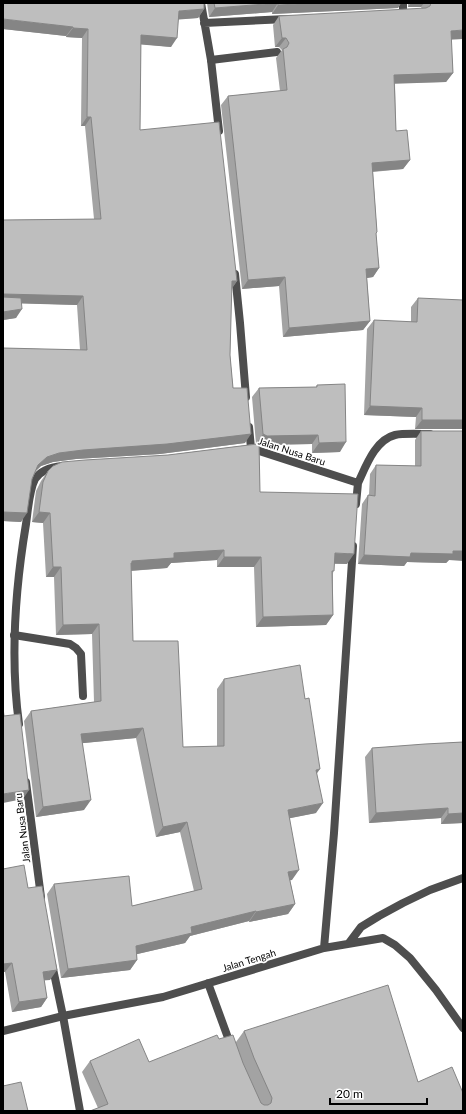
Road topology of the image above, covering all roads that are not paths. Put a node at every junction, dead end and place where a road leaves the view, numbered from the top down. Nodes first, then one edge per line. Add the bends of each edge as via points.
1 (201, 3) edge
2 (403, 3) edge
3 (403, 13) edge
4 (292, 18) edge
5 (204, 23) junction
6 (277, 52) dead end
7 (211, 60) junction
8 (220, 142) edge
9 (234, 266) edge
10 (247, 401) edge
11 (248, 417) edge
12 (439, 434) edge
13 (69, 465) edge
14 (358, 483) junction
15 (356, 514) edge
16 (354, 537) edge
17 (14, 635) junction
18 (83, 696) dead end
19 (20, 732) edge
20 (26, 778) edge
21 (463, 878) edge
22 (43, 907) edge
23 (349, 943) junction
24 (324, 948) junction
25 (51, 958) edge
26 (208, 983) junction
27 (63, 1016) junction
28 (463, 1028) edge
29 (3, 1031) edge
30 (235, 1056) edge
31 (80, 1111) edge

1 - 5 street
2 - 3 street
4 - 5 street
5 - 7 street
6 - 7 street
7 - 8 street
9 - 10 street
11 - 14 street, Jalan Nusa Baru via 247,449
12 - 14 street via 395,435 381,443 370,456
13 - 17 street via 43,471 36,478 31,490 20,557
14 - 15 street
16 - 24 street
17 - 18 street via 70,644 76,648 81,654
17 - 19 street via 16,702
20 - 22 street, Jalan Nusa Baru
21 - 23 street via 430,890 379,916 361,927
23 - 24 street, Jalan Tengah
23 - 28 street, Jalan Tengah via 383,938 395,945 425,975
24 - 26 street, Jalan Tengah
25 - 27 street
26 - 27 street, Jalan Tengah via 163,997
26 - 30 street
27 - 29 street, Jalan Tengah
27 - 31 street

